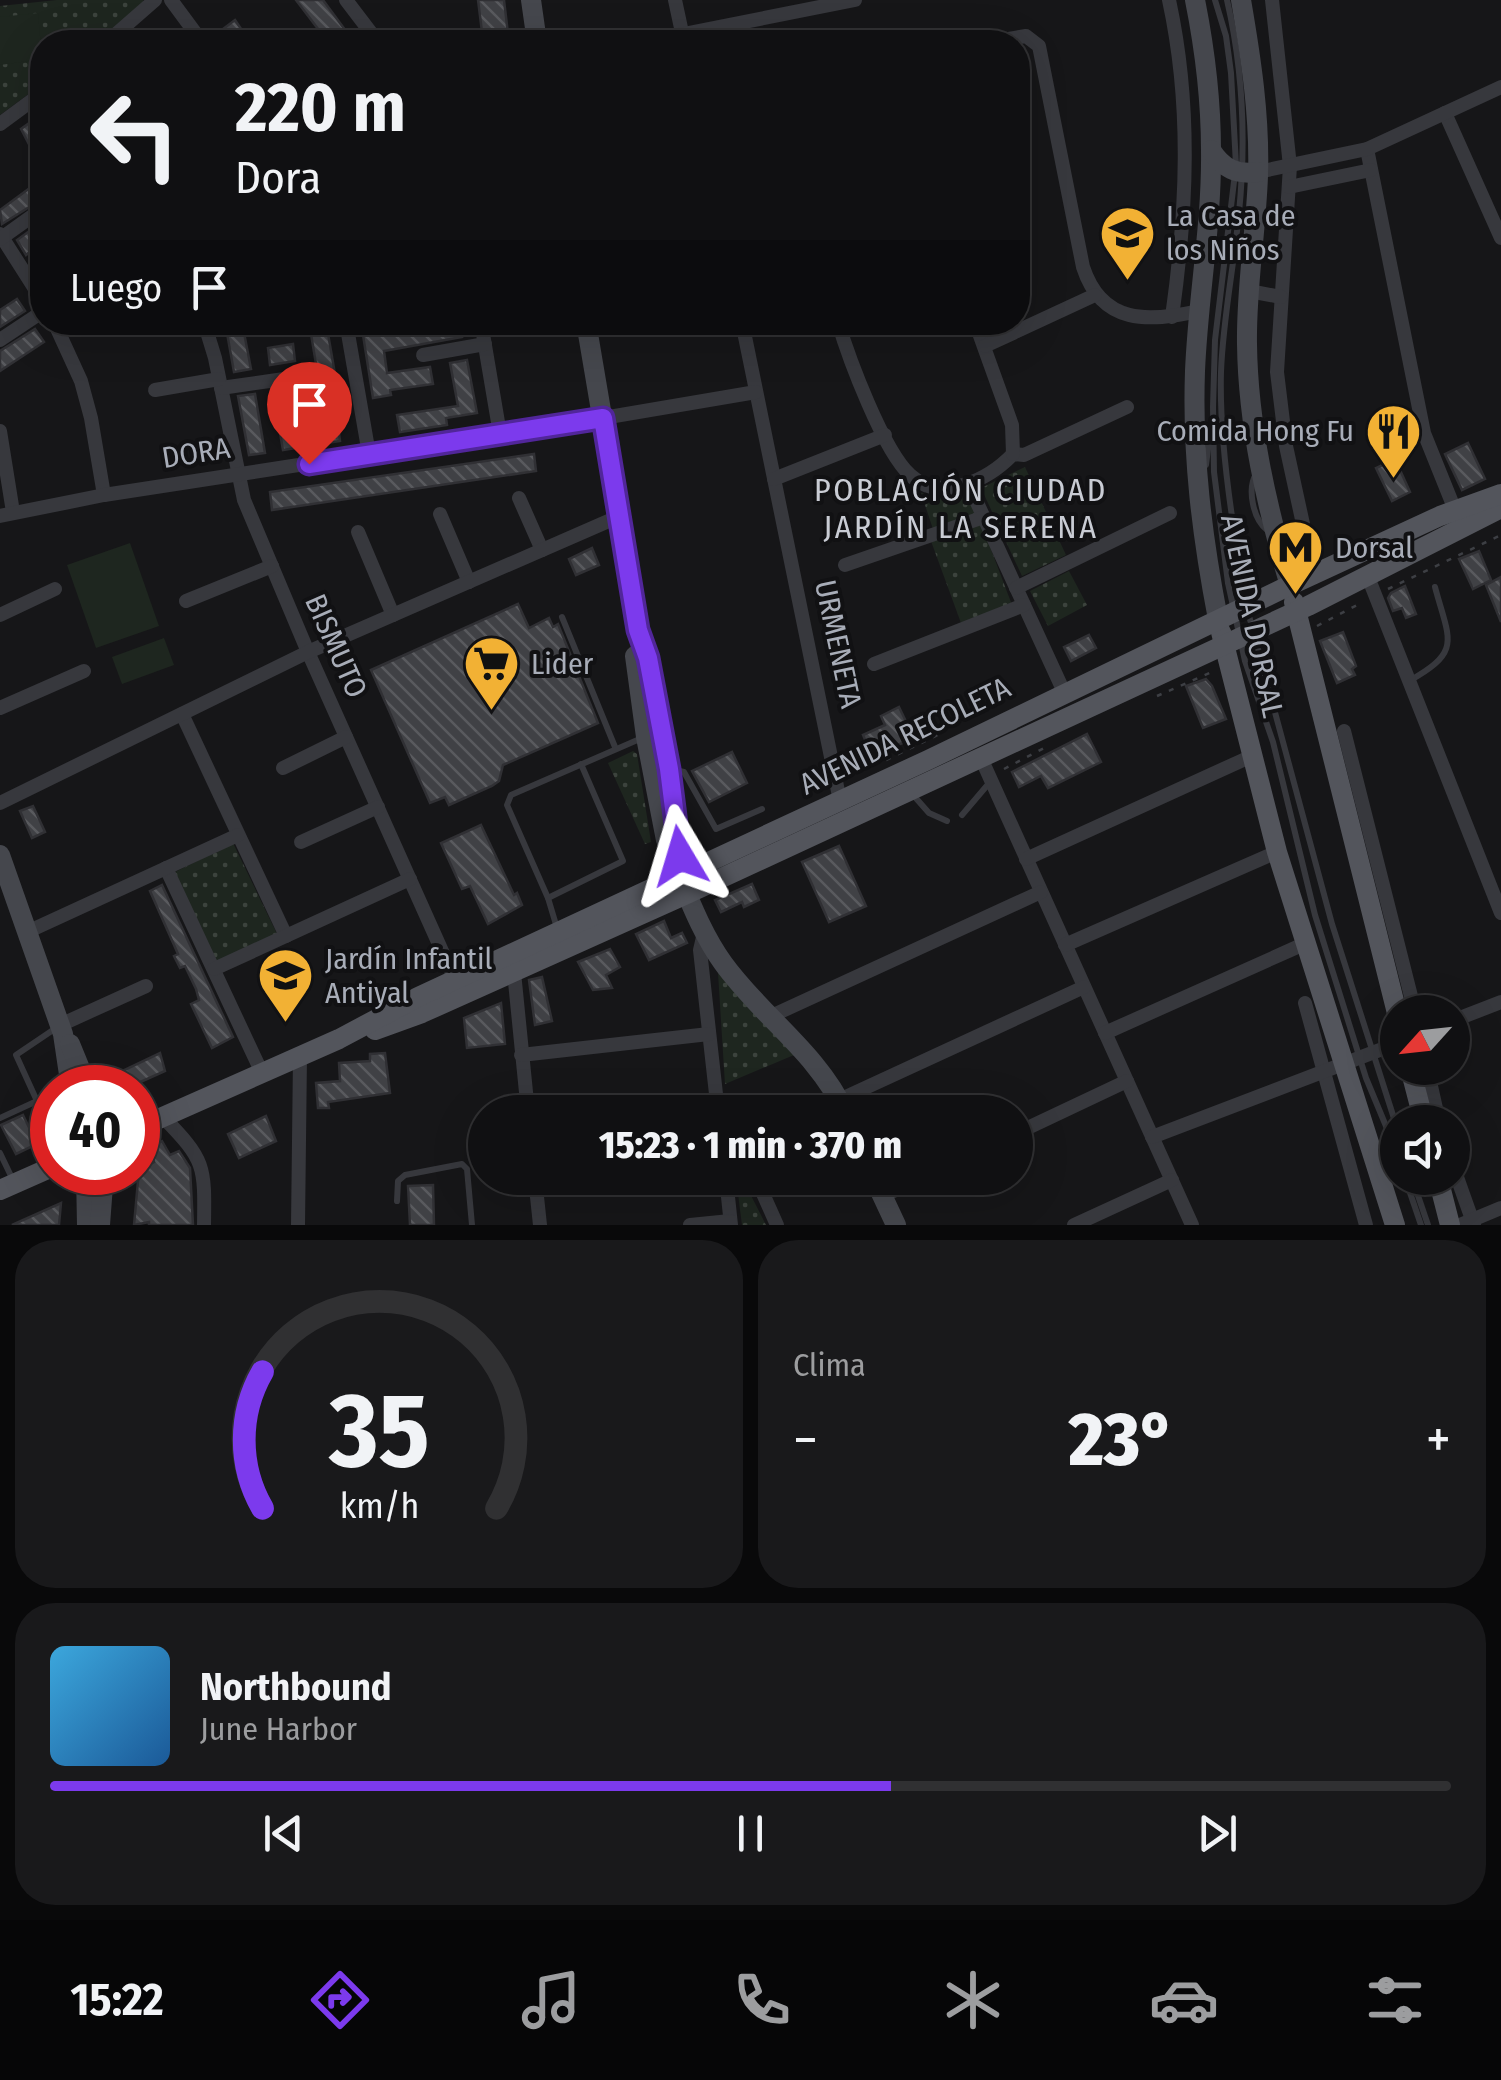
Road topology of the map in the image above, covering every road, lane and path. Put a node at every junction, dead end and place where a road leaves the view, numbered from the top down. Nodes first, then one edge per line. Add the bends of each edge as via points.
1 (155, 0) edge
2 (171, 0) edge
3 (346, 0) edge
4 (531, 0) edge
5 (675, 0) edge
6 (1169, 0) edge
7 (1195, 0) edge
8 (1215, 0) edge
9 (1227, 0) edge
10 (1241, 0) edge
11 (1272, 0) edge
12 (846, 1) edge
13 (121, 30) edge
14 (193, 30) edge
15 (369, 30) edge
16 (535, 30) edge
17 (681, 30) edge
18 (718, 30) edge
19 (1030, 38) edge
20 (1501, 87) edge
21 (30, 102) edge
22 (1445, 113) junction
23 (0, 124) edge
24 (1367, 149) junction
25 (1212, 150) junction
26 (1290, 166) junction
27 (1371, 170) junction
28 (1246, 172) junction
29 (1289, 187) junction
30 (30, 217) edge
31 (1, 237) edge
32 (1501, 238) edge
33 (30, 282) edge
34 (1249, 290) junction
35 (1096, 294) junction
36 (1281, 297) junction
37 (1199, 311) junction
38 (1172, 317) junction
39 (30, 320) edge
40 (1030, 325) edge
41 (60, 335) edge
42 (207, 335) edge
43 (348, 335) edge
44 (483, 335) edge
45 (588, 335) edge
46 (745, 335) edge
47 (842, 335) edge
48 (980, 335) edge
49 (1008, 335) edge
50 (0, 340) edge
51 (485, 344) junction
52 (985, 346) junction
53 (423, 355) dead end
54 (284, 379) dead end
55 (220, 384) junction
56 (155, 390) dead end
57 (756, 392) junction
58 (1127, 407) dead end
59 (1213, 407) junction
60 (603, 418) junction
61 (0, 431) edge
62 (500, 434) junction
63 (885, 435) junction
64 (1286, 446) junction
65 (369, 454) junction
66 (1014, 454) junction
67 (1258, 459) junction
68 (236, 474) junction
69 (774, 479) junction
70 (968, 483) junction
71 (1501, 494) edge
72 (104, 495) junction
73 (519, 498) dead end
74 (1501, 508) edge
75 (1456, 510) junction
76 (1170, 513) dead end
77 (7, 514) edge
78 (440, 514) dead end
79 (1200, 514) junction
80 (620, 516) junction
81 (984, 517) junction
82 (1303, 524) dead end
83 (358, 532) dead end
84 (1501, 535) edge
85 (1379, 545) junction
86 (542, 550) junction
87 (845, 565) dead end
88 (272, 566) junction
89 (470, 582) junction
90 (1290, 586) junction
91 (1371, 586) junction
92 (1435, 587) dead end
93 (1016, 588) junction
94 (54, 590) dead end
95 (186, 601) dead end
96 (1024, 605) junction
97 (1233, 612) junction
98 (1296, 612) junction
99 (0, 615) edge
100 (393, 615) junction
101 (562, 617) dead end
102 (1302, 634) junction
103 (1238, 638) junction
104 (308, 652) junction
105 (874, 664) dead end
106 (1217, 669) dead end
107 (84, 671) dead end
108 (1408, 681) junction
109 (1064, 692) junction
110 (1147, 700) dead end
111 (0, 708) edge
112 (182, 714) junction
113 (954, 728) dead end
114 (1344, 731) dead end
115 (346, 737) junction
116 (654, 739) junction
117 (1059, 741) dead end
118 (615, 748) junction
119 (1252, 756) junction
120 (887, 759) dead end
121 (581, 764) junction
122 (282, 768) dead end
123 (669, 769) junction
124 (987, 772) junction
125 (909, 791) junction
126 (840, 801) junction
127 (0, 803) edge
128 (378, 807) junction
129 (762, 808) dead end
130 (962, 816) dead end
131 (946, 821) dead end
132 (828, 828) junction
133 (238, 835) junction
134 (301, 842) dead end
135 (1277, 852) junction
136 (0, 855) edge
137 (1026, 859) junction
138 (166, 868) junction
139 (1494, 877) edge
140 (410, 879) junction
141 (683, 884) junction
142 (1041, 892) junction
143 (548, 898) junction
144 (1501, 912) edge
145 (28, 932) junction
146 (558, 932) junction
147 (704, 933) junction
148 (286, 936) junction
149 (1304, 944) junction
150 (1066, 946) junction
151 (214, 970) junction
152 (514, 972) junction
153 (456, 980) junction
154 (146, 986) dead end
155 (1084, 987) junction
156 (1392, 995) edge
157 (1412, 995) edge
158 (1501, 1002) edge
159 (1304, 1004) dead end
160 (1470, 1014) edge
161 (769, 1017) junction
162 (62, 1030) junction
163 (710, 1034) junction
164 (1105, 1034) junction
165 (338, 1038) junction
166 (1380, 1050) edge
167 (522, 1055) junction
168 (300, 1056) junction
169 (1358, 1058) junction
170 (67, 1065) edge
171 (80, 1065) edge
172 (1322, 1072) junction
173 (262, 1073) junction
174 (1127, 1082) junction
175 (715, 1084) junction
176 (30, 1086) edge
177 (526, 1095) edge
178 (716, 1095) edge
179 (720, 1095) edge
180 (835, 1095) edge
181 (864, 1095) edge
182 (30, 1104) edge
183 (1384, 1105) edge
184 (1380, 1111) edge
185 (163, 1117) junction
186 (0, 1118) edge
187 (160, 1118) edge
188 (1033, 1126) edge
189 (1152, 1137) junction
190 (0, 1153) edge
191 (30, 1177) edge
192 (1172, 1180) junction
193 (7, 1187) edge
194 (94, 1195) edge
195 (99, 1195) edge
196 (537, 1195) edge
197 (728, 1195) edge
198 (764, 1195) edge
199 (882, 1195) edge
200 (1414, 1195) edge
201 (1440, 1195) edge
202 (1461, 1195) edge
203 (398, 1201) dead end
204 (1501, 1208) edge
205 (731, 1223) edge
206 (1469, 1223) edge
207 (1444, 1224) edge
208 (87, 1225) edge
209 (100, 1225) edge
210 (204, 1225) edge
211 (298, 1225) edge
212 (472, 1225) edge
213 (540, 1225) edge
214 (690, 1225) edge
215 (778, 1225) edge
216 (896, 1225) edge
217 (1074, 1225) edge
218 (1192, 1225) edge
219 (1366, 1225) edge
220 (1394, 1225) edge
221 (1424, 1225) edge

1 - 13 street
2 - 14 street
3 - 15 street
4 - 16 main road
5 - 17 street
6 - 38 street via 1184,104 1184,226
7 - 25 main road, AVENIDA DORSAL
8 - 28 lane
9 - 28 lane
10 - 28 main road, AVENIDA DORSAL via 1253,70
11 - 26 street
12 - 18 street
19 - 35 street via 1041,50 1083,266
20 - 22 street
21 - 23 street
22 - 24 street
22 - 32 street
24 - 26 street
24 - 27 street
25 - 28 main road via 1226,167
25 - 37 main road, AVENIDA DORSAL
26 - 28 street
26 - 29 street
27 - 29 street
27 - 75 street via 1424,433
28 - 34 main road, AVENIDA DORSAL
28 - 59 lane via 1215,340
28 - 97 lane via 1224,322 1221,400 1234,523
29 - 36 street
30 - 31 street
31 - 33 street
34 - 36 street
34 - 67 main road, AVENIDA DORSAL via 1248,366
35 - 38 street via 1128,315
35 - 40 street
36 - 64 street via 1277,372
37 - 38 street
37 - 79 main road, AVENIDA DORSAL
39 - 50 street
41 - 72 street via 92,418
42 - 55 street, BISMUTO
43 - 65 street
44 - 51 street
45 - 60 main road
46 - 57 street, URMENETA
47 - 63 street
48 - 52 street
49 - 52 street
51 - 53 street
51 - 62 street
52 - 66 street via 1012,426
54 - 55 street
55 - 56 street
55 - 68 street, BISMUTO
57 - 60 street, DORA
57 - 69 street, URMENETA
58 - 66 street
59 - 79 lane
59 - 97 lane
60 - 62 street, DORA
60 - 80 main road
61 - 77 street
62 - 65 street, DORA
63 - 69 street
63 - 70 street via 910,476 950,488
64 - 67 street
64 - 82 street
65 - 68 street, DORA
66 - 70 street
67 - 90 main road, AVENIDA DORSAL
68 - 72 street, DORA
68 - 88 street, BISMUTO
69 - 126 street, URMENETA
70 - 81 street
71 - 75 main road, AVENIDA RECOLETA
72 - 77 street, DORA
73 - 86 street
74 - 91 main road, AVENIDA RECOLETA
75 - 85 main road, AVENIDA RECOLETA
76 - 93 street
78 - 89 street
79 - 97 main road, AVENIDA DORSAL
80 - 86 street
80 - 116 main road via 638,630 635,662
81 - 87 street
81 - 93 street
83 - 100 street
84 - 91 path
85 - 90 main road, AVENIDA RECOLETA
85 - 91 main road via 1368,560
86 - 89 street
88 - 95 street
88 - 104 street, BISMUTO
89 - 100 street
90 - 97 main road, AVENIDA RECOLETA
90 - 98 main road, AVENIDA DORSAL
91 - 98 main road, AVENIDA RECOLETA
91 - 102 path
91 - 108 street
92 - 108 lane via 1449,641 1446,654
93 - 96 street
94 - 99 street
96 - 105 street
96 - 109 street
97 - 103 main road, AVENIDA DORSAL
97 - 103 lane
97 - 109 main road, AVENIDA RECOLETA
98 - 102 main road, AVENIDA DORSAL
98 - 103 main road, AVENIDA RECOLETA
100 - 104 street
101 - 118 lane
102 - 156 main road, AVENIDA DORSAL
103 - 119 main road, AVENIDA DORSAL
103 - 124 main road, AVENIDA RECOLETA
103 - 169 lane via 1273,742
103 - 169 lane via 1332,924
104 - 112 street
104 - 115 street, BISMUTO
106 - 110 path
107 - 111 street
108 - 139 street
109 - 126 main road, AVENIDA RECOLETA
112 - 127 street
112 - 133 street
113 - 120 path
114 - 157 street
115 - 122 street
115 - 128 street, BISMUTO
116 - 118 lane
116 - 123 main road
116 - 141 main road via 668,853
117 - 124 path
118 - 121 lane
119 - 135 main road, AVENIDA DORSAL
119 - 137 street
121 - 143 lane via 508,800
121 - 143 lane via 623,861
123 - 129 lane via 684,772 716,829
123 - 141 main road
124 - 125 main road, AVENIDA RECOLETA
124 - 130 lane
124 - 137 street
125 - 131 lane
125 - 132 main road, AVENIDA RECOLETA
126 - 132 main road
126 - 141 main road, AVENIDA RECOLETA
128 - 134 street
128 - 140 street, BISMUTO
132 - 141 main road, AVENIDA RECOLETA
133 - 138 street
133 - 148 street
135 - 149 main road, AVENIDA DORSAL
135 - 150 street
136 - 145 main road
137 - 142 street
138 - 145 street
138 - 151 street
139 - 144 street
140 - 148 street
140 - 153 street, BISMUTO
141 - 146 main road, AVENIDA RECOLETA
141 - 147 main road
141 - 152 main road, AVENIDA RECOLETA
142 - 150 street
142 - 161 street
143 - 146 lane
145 - 162 main road
146 - 153 main road, AVENIDA RECOLETA
147 - 161 main road
147 - 163 street via 700,950
148 - 151 street
149 - 164 street
149 - 169 main road, AVENIDA DORSAL
150 - 155 street
151 - 173 street
152 - 165 main road, AVENIDA RECOLETA via 406,1020
152 - 167 street
153 - 165 main road, AVENIDA RECOLETA
154 - 162 street
155 - 164 street
155 - 181 street
158 - 160 street
159 - 172 street
161 - 180 main road
162 - 170 main road
162 - 171 main road
162 - 176 lane via 16,1055
163 - 167 street
163 - 175 street
164 - 174 street
165 - 168 main road, AVENIDA RECOLETA
166 - 169 street
167 - 177 street
168 - 173 main road, AVENIDA RECOLETA
168 - 211 street
169 - 172 street
169 - 183 lane
169 - 184 lane
169 - 220 main road, AVENIDA DORSAL
172 - 189 street
172 - 219 street
173 - 185 main road, AVENIDA RECOLETA
174 - 188 street
174 - 189 street
175 - 178 street
175 - 179 street
182 - 186 lane
185 - 187 main road, AVENIDA RECOLETA
185 - 210 street via 202,1165
189 - 192 street
190 - 193 lane
191 - 193 main road
192 - 217 street
192 - 218 street
194 - 208 main road
195 - 209 main road
196 - 213 street
197 - 205 street
198 - 215 street
199 - 216 main road
200 - 221 lane
201 - 207 main road
202 - 206 street
203 - 212 lane via 398,1181 405,1174 462,1164
204 - 206 street
205 - 214 street

